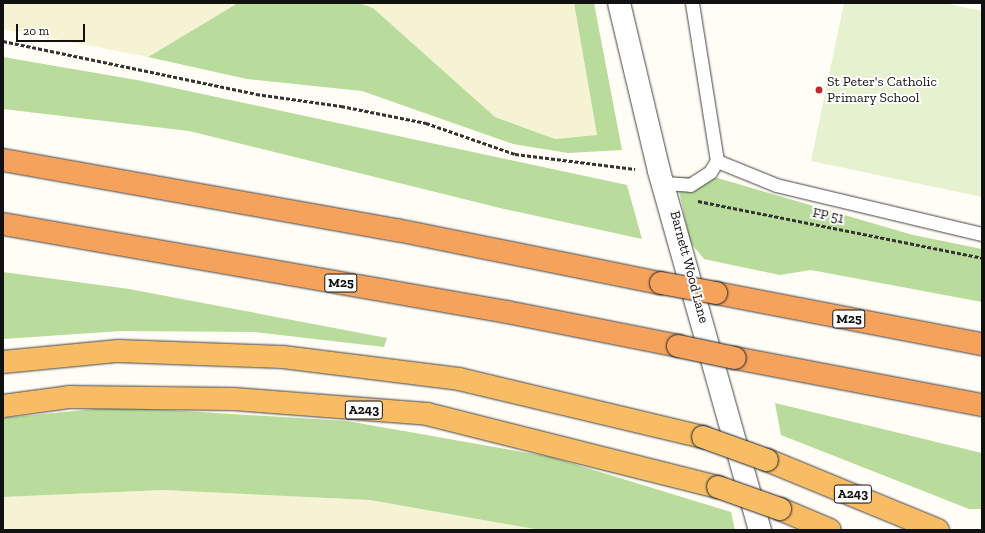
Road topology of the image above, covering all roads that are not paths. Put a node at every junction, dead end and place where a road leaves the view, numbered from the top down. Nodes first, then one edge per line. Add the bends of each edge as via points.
1 (619, 3) edge
2 (692, 3) edge
3 (3, 160) edge
4 (717, 160) junction
5 (664, 183) junction
6 (3, 224) edge
7 (982, 234) edge
8 (982, 344) edge
9 (3, 362) edge
10 (982, 405) edge
11 (3, 406) edge
12 (760, 530) edge
13 (830, 530) edge
14 (938, 530) edge

1 - 5 street, Barnett Wood Lane
2 - 4 lane
3 - 8 highway, M25, bridge via 397,230
4 - 5 lane via 710,172 690,185
4 - 7 lane via 776,185
5 - 12 street, Barnett Wood Lane
6 - 10 highway, M25, bridge via 508,312
9 - 14 highway, A243, bridge via 118,351 282,357 459,379 703,437 767,460
11 - 13 highway, A243, bridge via 70,397 234,399 427,414 718,487

